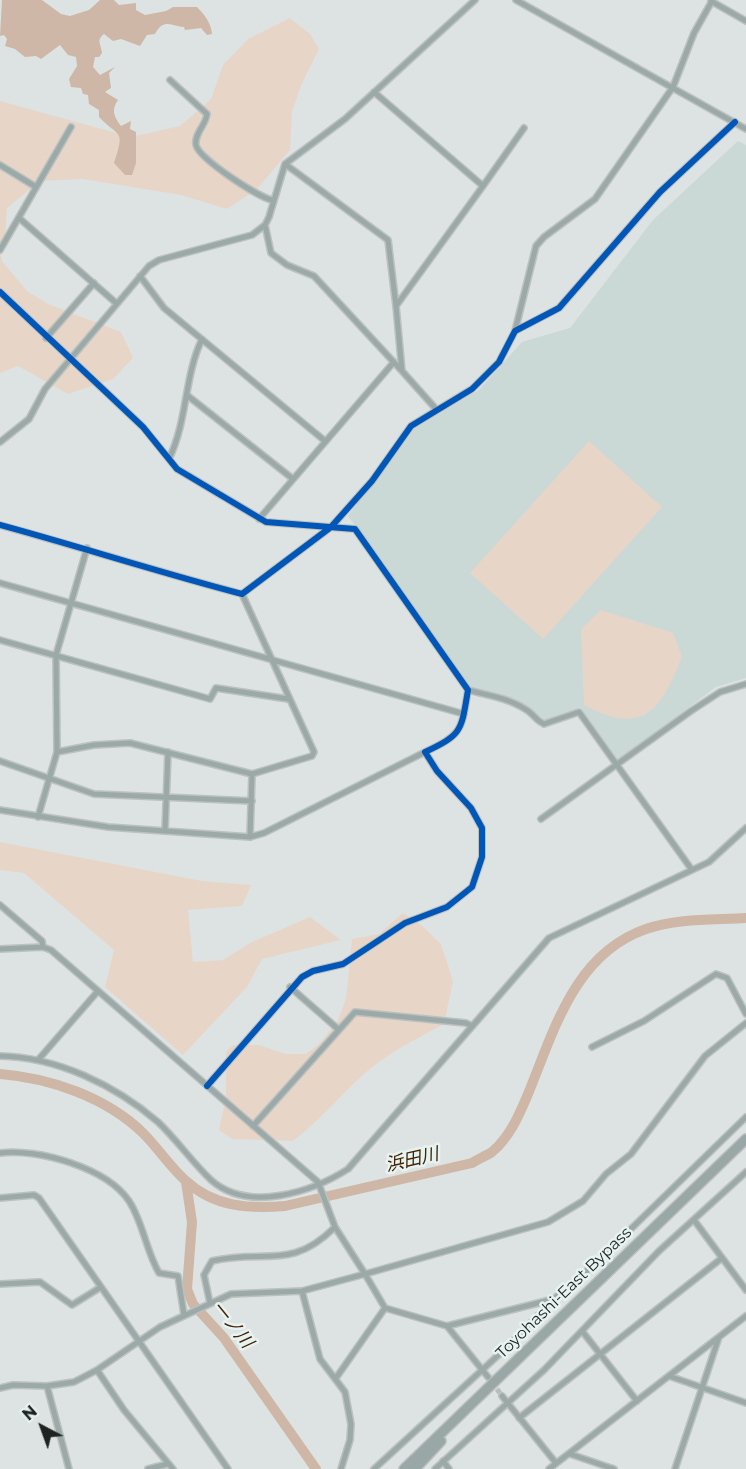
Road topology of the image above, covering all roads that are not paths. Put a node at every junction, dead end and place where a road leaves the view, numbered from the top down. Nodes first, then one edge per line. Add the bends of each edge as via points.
1 (475, 0) edge
2 (516, 0) edge
3 (715, 1) edge
4 (746, 21) edge
5 (170, 80) dead end
6 (673, 87) junction
7 (374, 92) junction
8 (735, 122) junction
9 (71, 127) dead end
10 (524, 128) dead end
11 (746, 129) edge
12 (285, 164) junction
13 (0, 165) edge
14 (483, 186) junction
15 (36, 187) junction
16 (272, 200) junction
17 (19, 218) junction
18 (265, 225) junction
19 (0, 250) edge
20 (140, 276) junction
21 (94, 283) junction
22 (0, 292) edge
23 (116, 303) junction
24 (396, 306) junction
25 (515, 331) junction
26 (46, 338) junction
27 (202, 339) junction
28 (69, 359) junction
29 (393, 363) junction
30 (402, 371) junction
31 (188, 396) junction
32 (436, 410) junction
33 (325, 441) junction
34 (0, 442) edge
35 (169, 459) junction
36 (293, 479) junction
37 (258, 519) junction
38 (0, 525) edge
39 (332, 527) junction
40 (87, 548) junction
41 (0, 583) edge
42 (242, 594) junction
43 (71, 602) junction
44 (0, 640) edge
45 (56, 655) junction
46 (272, 661) junction
47 (746, 684) edge
48 (468, 690) junction
49 (288, 699) junction
50 (464, 714) junction
51 (57, 752) junction
52 (168, 752) junction
53 (425, 752) junction
54 (0, 760) edge
55 (617, 764) junction
56 (252, 774) junction
57 (49, 777) junction
58 (166, 798) junction
59 (252, 801) junction
60 (0, 810) edge
61 (38, 817) junction
62 (541, 819) dead end
63 (745, 830) edge
64 (165, 831) junction
65 (250, 837) junction
66 (692, 870) junction
67 (0, 905) edge
68 (43, 947) junction
69 (0, 949) edge
70 (290, 987) junction
71 (98, 991) junction
72 (746, 1014) edge
73 (746, 1023) edge
74 (472, 1026) junction
75 (338, 1029) junction
76 (592, 1047) dead end
77 (0, 1056) edge
78 (38, 1060) junction
79 (207, 1086) junction
80 (746, 1117) edge
81 (254, 1126) junction
82 (746, 1139) edge
83 (0, 1152) edge
84 (746, 1172) edge
85 (320, 1184) junction
86 (0, 1197) edge
87 (694, 1220) junction
88 (335, 1227) junction
89 (722, 1258) junction
90 (365, 1275) junction
91 (0, 1284) edge
92 (101, 1287) junction
93 (746, 1290) edge
94 (302, 1291) junction
95 (554, 1299) junction
96 (208, 1304) junction
97 (385, 1308) junction
98 (184, 1314) junction
99 (746, 1316) edge
100 (447, 1326) junction
101 (582, 1331) junction
102 (718, 1337) junction
103 (138, 1341) junction
104 (602, 1355) junction
105 (97, 1370) junction
106 (482, 1370) junction
107 (669, 1376) junction
108 (336, 1378) junction
109 (491, 1379) junction
110 (47, 1386) junction
111 (0, 1388) edge
112 (702, 1389) junction
113 (502, 1396) tunnel mouth
114 (637, 1401) junction
115 (508, 1403) junction
116 (746, 1403) edge
117 (519, 1418) junction
118 (570, 1454) junction
119 (584, 1460) junction
120 (443, 1461) junction
121 (556, 1463) junction
122 (168, 1464) junction
123 (69, 1469) edge
124 (148, 1469) edge
125 (173, 1469) edge
126 (228, 1469) edge
127 (341, 1469) edge
128 (374, 1469) edge
129 (404, 1469) edge
130 (415, 1469) edge
131 (435, 1469) edge
132 (449, 1469) edge
133 (549, 1469) edge
134 (582, 1469) edge
135 (614, 1469) edge
136 (675, 1469) edge

1 - 7 street
2 - 6 street
3 - 4 street
3 - 6 street via 694,33
5 - 16 street via 207,114 195,142 206,160
6 - 8 street
6 - 25 street via 595,199 536,246
7 - 12 street
7 - 14 street
8 - 11 street
8 - 25 street via 660,192 559,308
9 - 15 street
10 - 14 street
12 - 16 street
12 - 24 street via 388,240
13 - 15 street
14 - 24 street
15 - 17 street
16 - 18 street
17 - 19 street
17 - 21 street
18 - 20 street via 252,235 159,260
18 - 29 street via 271,253 287,265 314,276
20 - 23 street
20 - 27 street via 164,308
21 - 23 street
21 - 26 street
22 - 26 street
23 - 28 street
24 - 30 street
25 - 32 street via 499,362 472,389
26 - 28 street
27 - 31 street via 190,375
27 - 33 street
28 - 34 street via 45,389 29,419
28 - 35 street via 143,427
29 - 30 street
29 - 33 street
30 - 32 street
31 - 35 street via 180,435
31 - 36 street
32 - 39 street via 411,426 372,481
33 - 36 street
35 - 37 street via 177,469
36 - 37 street
37 - 39 street
38 - 40 street
39 - 42 street
39 - 48 street via 355,529
40 - 42 street via 149,570
40 - 43 street
41 - 43 street
42 - 46 street
43 - 45 street
43 - 46 street
44 - 45 street
45 - 49 street via 210,699 216,688
45 - 51 street
46 - 49 street
46 - 50 street
47 - 55 street via 720,692
48 - 50 street
48 - 55 street via 512,702 544,724 579,712
49 - 56 street via 314,752 312,756
50 - 53 street via 459,732
51 - 52 street via 130,743
51 - 57 street
52 - 56 street
52 - 58 street
53 - 65 street via 264,834
53 - 70 street via 471,808 482,828 482,857 472,887 447,907 405,923 343,964 313,971
54 - 57 street
55 - 62 street
55 - 66 street
56 - 59 street
57 - 58 street via 94,794
57 - 61 street
58 - 59 street
58 - 64 street
59 - 65 street
60 - 61 street
61 - 64 street
63 - 66 street via 709,862
64 - 65 street
66 - 74 street via 549,938
67 - 68 street via 42,941
68 - 69 street
68 - 71 street
70 - 75 street
70 - 79 street
71 - 78 street
71 - 79 street
72 - 76 street via 727,978 716,974 644,1021
73 - 90 street via 705,1056 631,1154 572,1209 548,1222
74 - 75 street via 355,1012
74 - 85 street via 348,1169
75 - 81 street
77 - 78 street
78 - 85 street via 88,1077 128,1098 220,1186 261,1198
79 - 81 street
80 - 95 street
81 - 85 street
82 - 109 highway, Toyohashi-East Bypass
83 - 98 street via 38,1155 66,1163 105,1176 118,1186 130,1202 159,1273 178,1276
84 - 87 street
85 - 88 street
86 - 92 street via 39,1198
87 - 89 street
87 - 101 street
88 - 90 street
88 - 96 street via 311,1248 294,1255 212,1261 204,1275
89 - 93 street
89 - 104 street
90 - 94 street
90 - 97 street
91 - 92 street via 40,1282 72,1305
92 - 103 street
94 - 96 street via 231,1294
94 - 108 street via 320,1359
95 - 100 street
95 - 106 street
96 - 98 street
97 - 100 street
97 - 108 street
98 - 103 street
99 - 102 street
100 - 106 street
101 - 104 street
101 - 115 street
102 - 107 street
102 - 112 street
103 - 105 street
103 - 126 street
104 - 114 street
104 - 117 street
105 - 110 street via 74,1382
105 - 122 street
106 - 109 street
106 - 128 street
107 - 112 street
107 - 114 street
108 - 127 street via 345,1392 351,1424
109 - 129 highway, Toyohashi-East Bypass
109 - 130 highway
110 - 111 street via 26,1383
110 - 123 street
112 - 116 street
112 - 136 street
113 - 115 street
114 - 118 street
115 - 117 street
115 - 120 street
117 - 121 street
118 - 119 street
118 - 121 street
119 - 134 street
119 - 135 street
120 - 131 street
120 - 132 street
121 - 133 street
122 - 124 street
122 - 125 street

